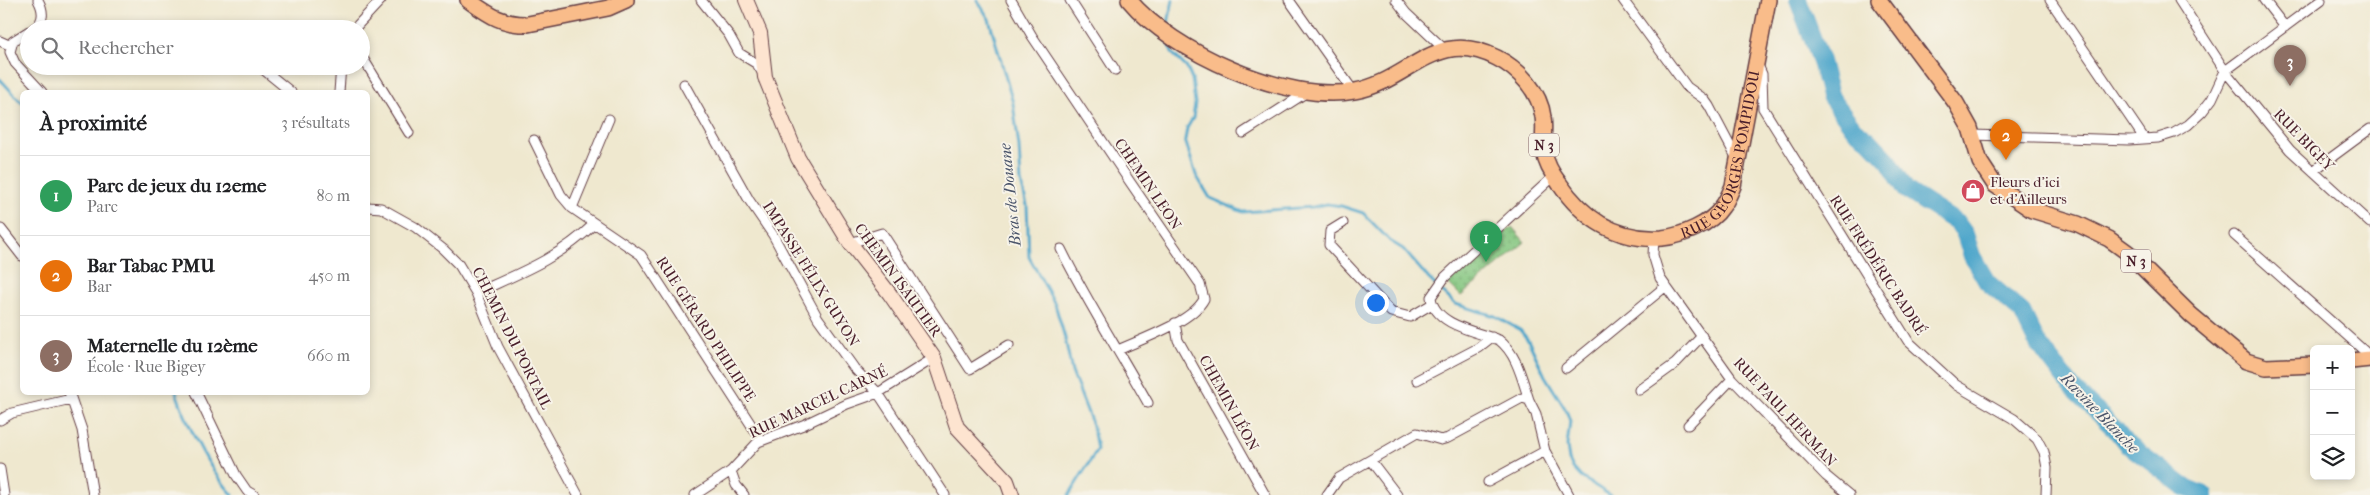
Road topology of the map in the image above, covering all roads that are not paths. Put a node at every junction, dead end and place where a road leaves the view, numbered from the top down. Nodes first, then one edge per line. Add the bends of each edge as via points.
1 (38, 0) edge
2 (381, 0) edge
3 (468, 0) edge
4 (626, 0) edge
5 (701, 0) edge
6 (746, 0) edge
7 (1011, 0) edge
8 (1070, 0) edge
9 (1129, 0) edge
10 (1289, 0) edge
11 (1396, 0) edge
12 (1623, 0) edge
13 (1768, 0) edge
14 (1879, 0) edge
15 (2050, 0) edge
16 (2178, 0) edge
17 (2264, 0) edge
18 (2321, 0) edge
19 (41, 20) edge
20 (362, 20) edge
21 (2284, 26) junction
22 (20, 36) edge
23 (0, 41) edge
24 (11, 46) junction
25 (1443, 48) junction
26 (1757, 63) junction
27 (20, 68) edge
28 (370, 70) edge
29 (1115, 70) dead end
30 (2225, 70) junction
31 (26, 75) edge
32 (270, 75) edge
33 (340, 75) edge
34 (765, 77) junction
35 (684, 84) dead end
36 (40, 90) edge
37 (289, 90) edge
38 (338, 90) edge
39 (1307, 91) junction
40 (1354, 92) junction
41 (609, 118) dead end
42 (2369, 131) edge
43 (409, 133) dead end
44 (1243, 134) dead end
45 (1973, 135) junction
46 (2144, 138) junction
47 (534, 140) dead end
48 (1739, 163) junction
49 (2313, 171) junction
50 (1554, 176) junction
51 (370, 207) edge
52 (572, 208) junction
53 (1343, 223) dead end
54 (2370, 223) edge
55 (594, 224) junction
56 (1, 229) edge
57 (2234, 235) dead end
58 (1654, 238) junction
59 (850, 243) junction
60 (1061, 249) dead end
61 (20, 253) edge
62 (1666, 286) junction
63 (476, 293) junction
64 (1432, 304) junction
65 (1175, 323) junction
66 (1702, 336) junction
67 (1492, 338) junction
68 (1009, 345) dead end
69 (1118, 350) junction
70 (2370, 357) edge
71 (934, 358) junction
72 (2355, 360) edge
73 (2310, 365) edge
74 (1566, 368) dead end
75 (1417, 380) dead end
76 (1732, 380) junction
77 (1639, 390) dead end
78 (878, 393) junction
79 (197, 395) edge
80 (70, 396) edge
81 (1529, 400) junction
82 (1148, 403) dead end
83 (0, 420) edge
84 (1688, 425) dead end
85 (761, 440) junction
86 (1544, 451) junction
87 (1372, 461) junction
88 (0, 469) edge
89 (731, 471) junction
90 (1488, 482) dead end
91 (4, 495) edge
92 (93, 495) edge
93 (254, 495) edge
94 (578, 495) edge
95 (695, 495) edge
96 (744, 495) edge
97 (945, 495) edge
98 (1012, 495) edge
99 (1265, 495) edge
100 (1327, 495) edge
101 (1397, 495) edge
102 (1569, 495) edge
103 (1848, 495) edge
104 (2046, 495) edge

1 - 19 street via 42,7
2 - 20 street
3 - 4 main road via 495,19 528,24 608,8
5 - 34 street, CHEMIN ISAUTIER via 739,53 757,64
6 - 34 main road, CHEMIN ISAUTIER via 760,32
7 - 65 street, CHEMIN LEON via 1200,284 1204,299 1199,309
8 - 29 street
9 - 39 main road, RUE GEORGES POMPIDOU / N 3 via 1159,29 1236,71
10 - 40 street
11 - 25 street
12 - 48 street via 1687,87 1709,106
13 - 26 main road, RUE GEORGES POMPIDOU / N 3
14 - 45 main road, N 3 via 1956,103
15 - 46 street
16 - 30 street, RUE BIGEY
17 - 21 street
18 - 21 street
21 - 30 street
22 - 24 street
23 - 24 street
24 - 27 street via 10,52
25 - 40 main road, RUE GEORGES POMPIDOU / N 3
25 - 50 main road, RUE GEORGES POMPIDOU / N 3 via 1459,46 1497,58 1514,68 1528,83 1543,116 1544,151
26 - 48 main road, RUE GEORGES POMPIDOU / N 3
26 - 104 street, RUE FRÉDÉRIC BADRÉ via 1762,74 1763,108 1908,341 1956,385 2014,419 2037,439 2047,468
28 - 43 street
30 - 46 street via 2212,100 2188,125 2174,133
30 - 49 street, RUE BIGEY via 2290,150
31 - 36 street
32 - 37 street
33 - 38 street
34 - 59 main road, CHEMIN ISAUTIER via 798,158
35 - 78 street, IMPASSE FÉLIX GUYON via 818,318 854,368
39 - 40 main road, RUE GEORGES POMPIDOU / N 3
39 - 44 street
41 - 52 street
42 - 49 street
45 - 46 street
45 - 73 main road, N 3 via 1980,162 1995,185 2042,215 2078,224 2109,239 2246,361 2266,367
47 - 52 street, RUE GÉRARD PHILIPPE via 561,195
48 - 58 main road, RUE GEORGES POMPIDOU / N 3 via 1733,186 1721,208 1694,230 1673,237
49 - 54 street, RUE BIGEY
50 - 58 main road, RUE GEORGES POMPIDOU / N 3 via 1583,213 1603,226 1628,235
50 - 64 street via 1446,277 1431,297
51 - 63 street, CHEMIN DU PORTAIL via 381,208 415,227 443,249 459,265
52 - 55 street, RUE GÉRARD PHILIPPE
53 - 64 street via 1330,231 1329,245 1391,312 1410,317
55 - 63 street via 576,242 552,258
55 - 85 street, RUE GÉRARD PHILIPPE via 641,255
56 - 61 street
57 - 70 street
58 - 62 street, RUE PAUL HERMAN via 1653,255
59 - 68 street via 882,233 970,369
59 - 71 main road, CHEMIN ISAUTIER
60 - 69 street via 1086,299
62 - 66 street, RUE PAUL HERMAN
62 - 74 street
63 - 94 street, CHEMIN DU PORTAIL via 498,347
64 - 67 street via 1446,320
65 - 69 street, CHEMIN LEON
65 - 99 street, CHEMIN LÉON via 1178,340
66 - 76 street, RUE PAUL HERMAN
66 - 77 street via 1675,364
67 - 75 street
67 - 81 street via 1506,345 1512,355
69 - 82 street
70 - 72 main road
71 - 78 street, RUE MARCEL CARNÉ
71 - 98 main road, CHEMIN ISAUTIER via 957,427 1007,481
76 - 84 street
76 - 103 street, RUE PAUL HERMAN
78 - 85 street, RUE MARCEL CARNÉ
78 - 97 street, IMPASSE FÉLIX GUYON
79 - 93 street via 236,475 247,491
80 - 83 street
80 - 92 street via 82,430
81 - 86 street via 1536,414
81 - 87 street via 1518,399 1448,438 1441,440 1418,433
85 - 89 street, RUE MARCEL CARNÉ
86 - 90 street
86 - 102 street
87 - 100 street via 1339,478
87 - 101 street
88 - 91 street
89 - 95 street, RUE MARCEL CARNÉ
89 - 96 street

